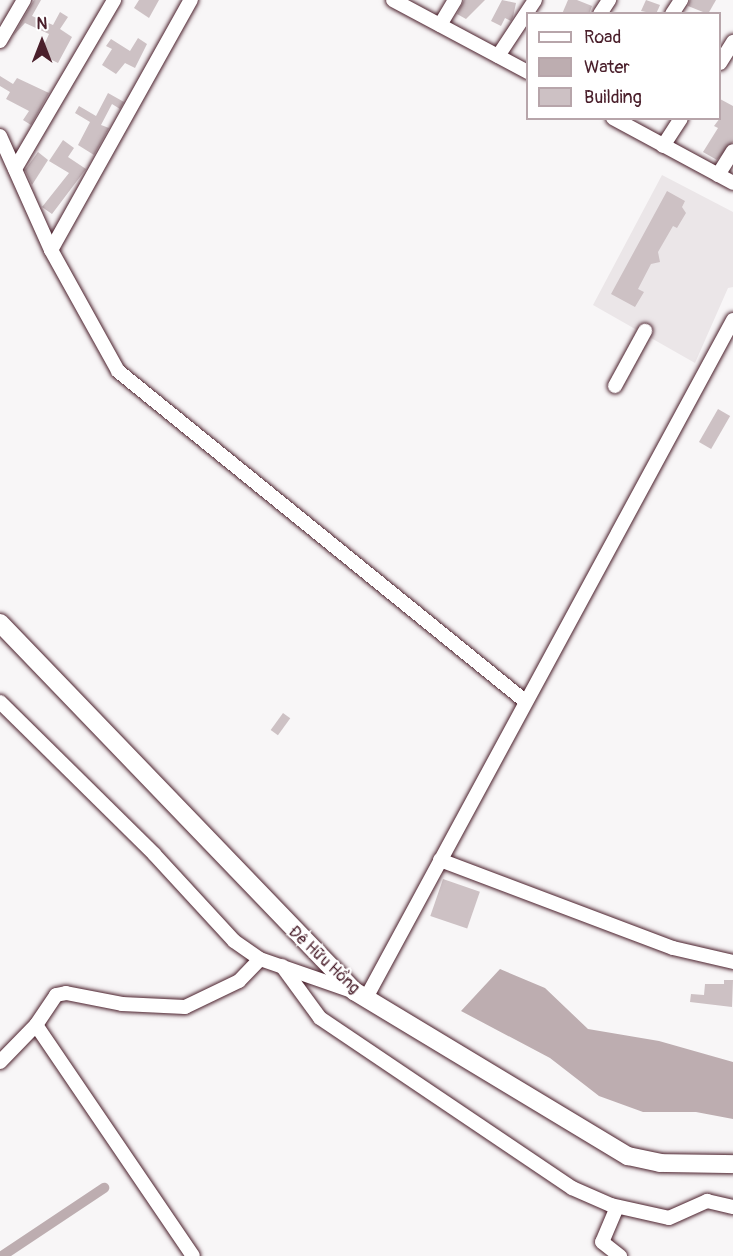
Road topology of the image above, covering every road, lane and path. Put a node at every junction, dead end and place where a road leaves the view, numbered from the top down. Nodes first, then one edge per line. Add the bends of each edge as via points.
1 (24, 0) edge
2 (114, 0) edge
3 (191, 0) edge
4 (393, 0) edge
5 (455, 0) edge
6 (526, 14) edge
7 (440, 25) junction
8 (0, 41) edge
9 (733, 42) edge
10 (498, 56) junction
11 (721, 61) edge
12 (526, 71) edge
13 (617, 120) edge
14 (680, 120) edge
15 (0, 136) edge
16 (663, 146) junction
17 (733, 151) edge
18 (15, 170) junction
19 (718, 175) junction
20 (733, 183) edge
21 (51, 250) junction
22 (733, 320) edge
23 (645, 331) dead end
24 (615, 386) dead end
25 (0, 623) edge
26 (525, 701) junction
27 (0, 702) edge
28 (440, 860) junction
29 (260, 959) junction
30 (733, 962) edge
31 (282, 966) junction
32 (360, 995) junction
33 (36, 1025) junction
34 (0, 1062) edge
35 (733, 1164) edge
36 (617, 1207) junction
37 (733, 1207) edge
38 (193, 1256) edge
39 (620, 1256) edge

1 - 8 street
2 - 18 street
3 - 21 street
4 - 7 street
5 - 7 street
6 - 10 street
7 - 10 street
9 - 11 street
10 - 12 street
13 - 16 street
14 - 16 street
15 - 18 street
16 - 19 street
17 - 19 street
18 - 21 street
19 - 20 street
21 - 26 street via 118,371 141,393
22 - 26 street
23 - 24 street
25 - 32 main road, Đê Hữu Hồng
26 - 28 street
27 - 29 street via 154,854 234,940
28 - 30 street via 673,948
28 - 32 street
29 - 31 street
29 - 33 street via 238,981 185,1007 123,1004 66,993 56,995
31 - 32 street
31 - 36 street via 320,1018 551,1176
32 - 35 main road, Đê Hữu Hồng via 628,1156 660,1163
33 - 34 street
33 - 38 street
36 - 37 street via 669,1218 707,1201
36 - 39 street via 602,1242

